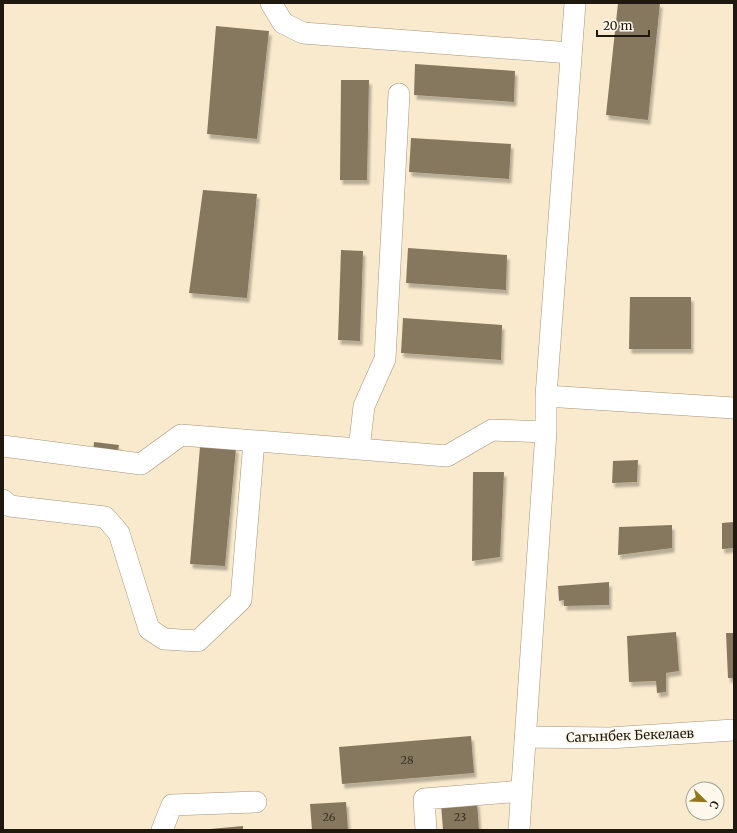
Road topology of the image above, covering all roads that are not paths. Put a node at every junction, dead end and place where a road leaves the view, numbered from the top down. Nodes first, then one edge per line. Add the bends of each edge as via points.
1 (271, 3) edge
2 (574, 3) edge
3 (571, 53) junction
4 (399, 94) dead end
5 (546, 396) junction
6 (734, 408) edge
7 (546, 432) junction
8 (254, 442) junction
9 (3, 446) edge
10 (359, 450) junction
11 (3, 500) edge
12 (734, 730) edge
13 (525, 737) junction
14 (522, 791) junction
15 (256, 802) dead end
16 (162, 830) edge
17 (426, 830) edge
18 (519, 830) edge

1 - 3 street via 283,23 303,33
2 - 3 street
3 - 5 street
4 - 10 street via 385,359 364,406
5 - 6 street
5 - 7 street
7 - 10 street via 492,430 447,456
7 - 13 street
8 - 9 street via 181,435 141,464
8 - 10 street
8 - 11 street via 241,600 198,641 164,639 149,629 119,533 105,517 10,506
12 - 13 street, Сагынбек Бекелаев via 609,738
13 - 14 street
14 - 17 street via 424,799
14 - 18 street
15 - 16 street via 172,805

